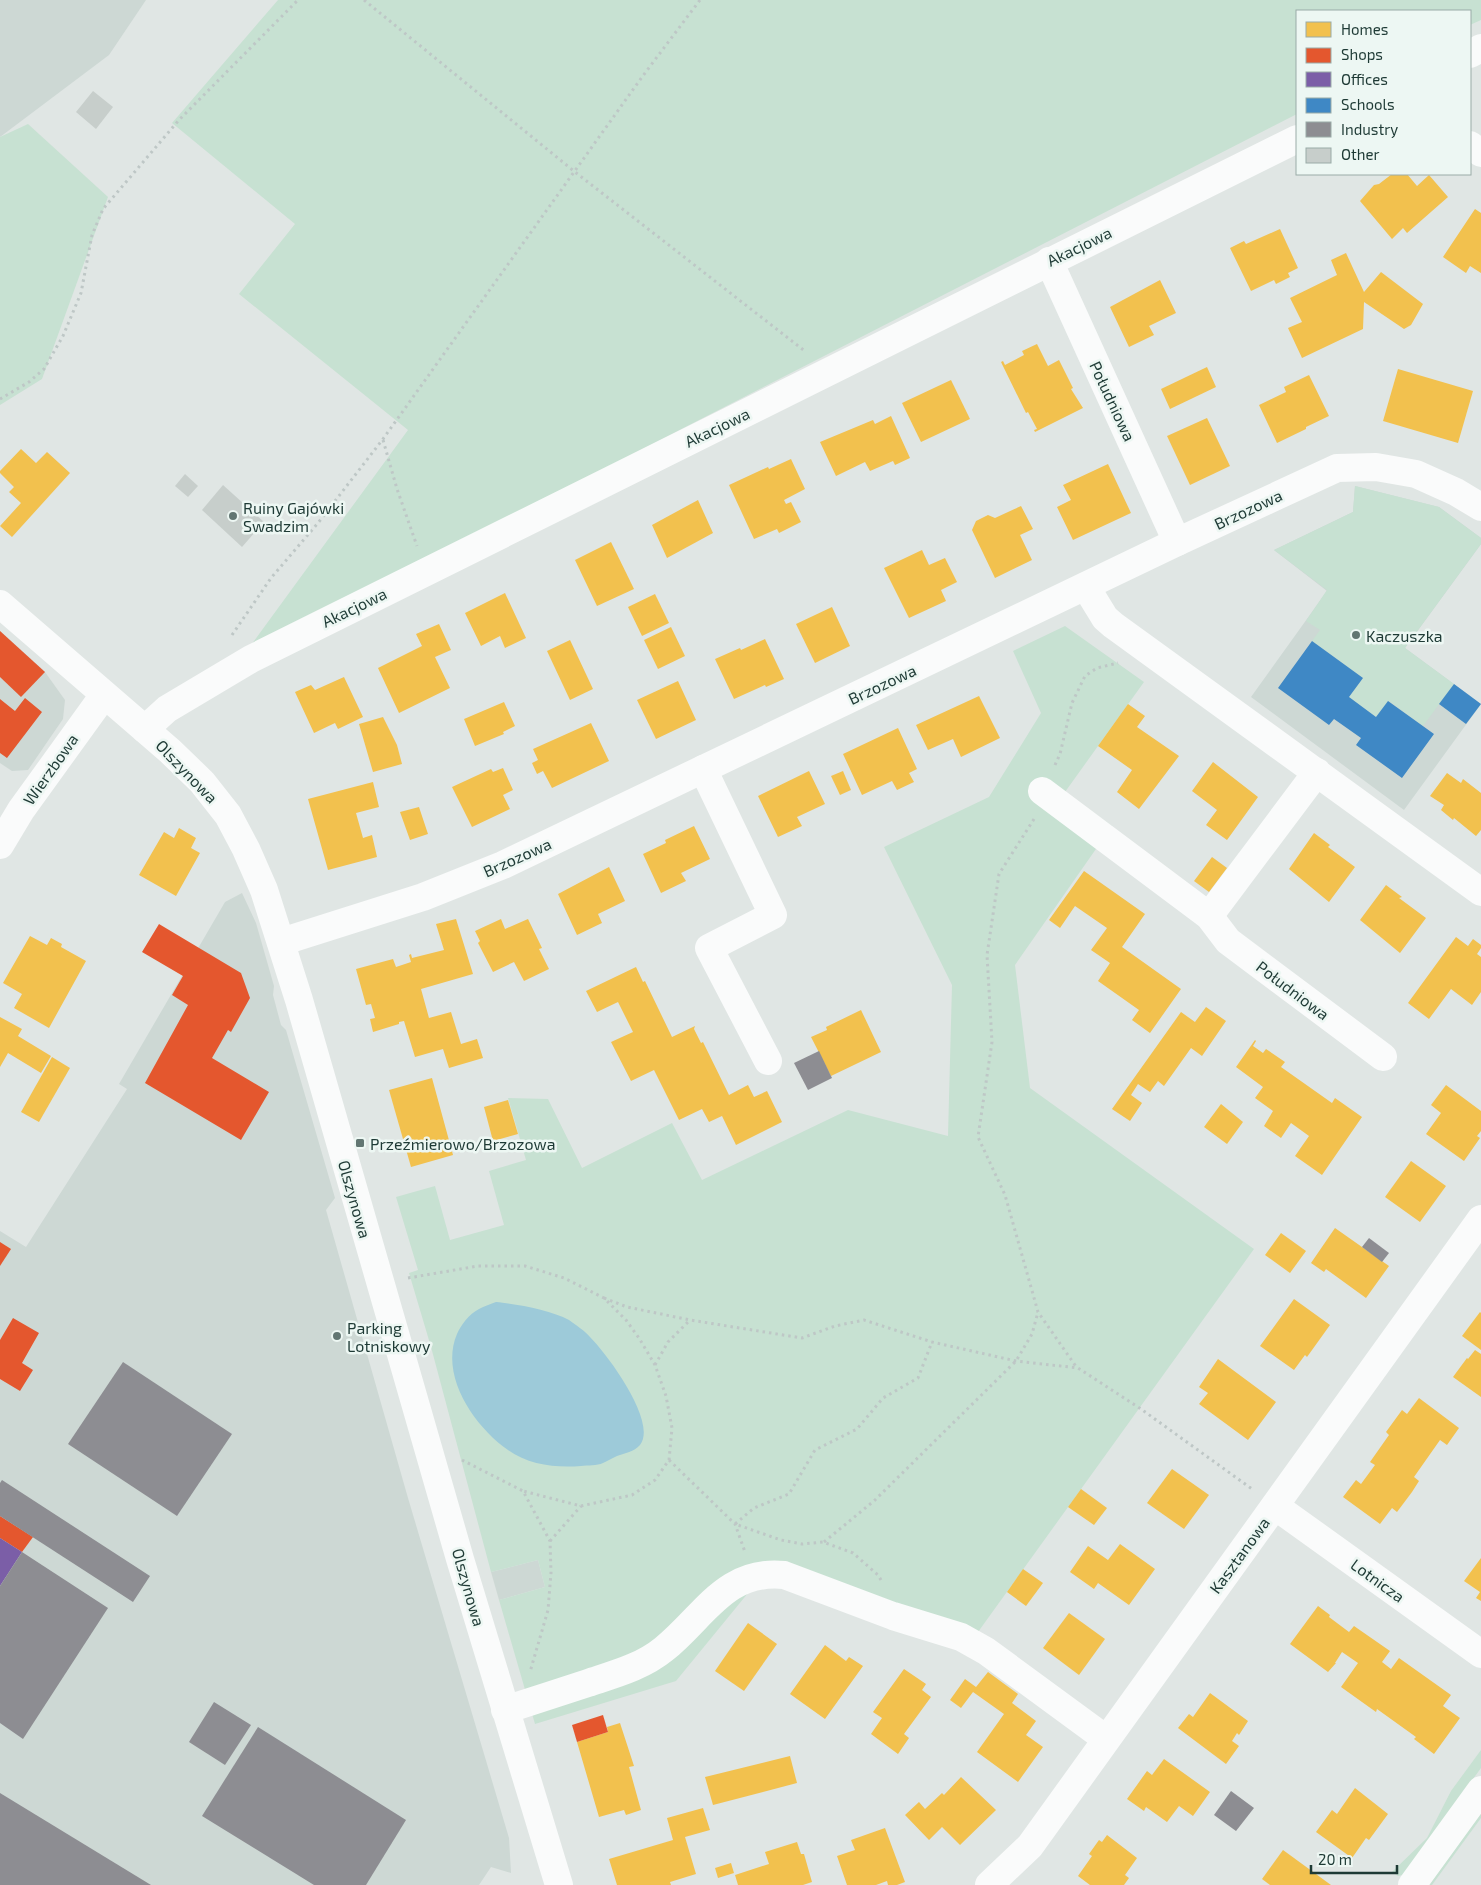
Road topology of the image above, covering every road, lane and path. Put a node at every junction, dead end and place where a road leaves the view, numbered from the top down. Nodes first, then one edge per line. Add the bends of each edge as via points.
1 (298, 0) edge
2 (364, 0) edge
3 (700, 0) edge
4 (1296, 139) edge
5 (575, 172) junction
6 (1049, 261) junction
7 (830, 370) junction
8 (0, 400) edge
9 (383, 439) junction
10 (1481, 507) edge
11 (1177, 542) junction
12 (428, 571) junction
13 (1086, 587) junction
14 (0, 604) edge
15 (230, 639) dead end
16 (1118, 663) dead end
17 (104, 695) junction
18 (145, 730) junction
19 (703, 769) junction
20 (1316, 772) junction
21 (1045, 793) junction
22 (0, 845) edge
23 (1481, 892) edge
24 (1209, 916) junction
25 (281, 942) junction
26 (1383, 1057) dead end
27 (768, 1061) dead end
28 (1481, 1219) edge
29 (399, 1279) dead end
30 (604, 1298) junction
31 (1038, 1312) junction
32 (690, 1320) junction
33 (932, 1342) junction
34 (1016, 1361) junction
35 (655, 1365) junction
36 (1078, 1368) junction
37 (458, 1458) dead end
38 (669, 1460) junction
39 (523, 1490) junction
40 (581, 1506) junction
41 (1275, 1506) junction
42 (735, 1524) junction
43 (550, 1541) junction
44 (823, 1542) junction
45 (753, 1576) junction
46 (893, 1616) junction
47 (1481, 1654) edge
48 (517, 1706) junction
49 (1106, 1739) junction
50 (1481, 1790) edge
51 (559, 1885) edge
52 (989, 1885) edge
53 (1412, 1885) edge

1 - 8 path via 179,120 103,209 92,235 81,293 63,336 44,369
2 - 5 path
3 - 5 path
4 - 6 street, Akacjowa
5 - 7 path
5 - 9 path
6 - 7 street, Akacjowa
6 - 11 street, Południowa
7 - 12 street, Akacjowa
9 - 12 path via 405,512
9 - 15 path via 271,578
10 - 11 street, Brzozowa via 1416,474 1376,467 1337,468
11 - 13 street, Brzozowa
12 - 18 street, Akacjowa via 251,659 167,709
13 - 19 street, Brzozowa
13 - 20 street via 1105,618
14 - 17 street, Olszynowa
16 - 21 path via 1097,668 1084,676 1072,703 1060,754
17 - 18 street, Olszynowa
17 - 22 street, Wierzbowa
18 - 25 street, Olszynowa via 202,782 228,816 264,890
19 - 25 street, Brzozowa via 503,865 423,897
19 - 27 street via 773,915 708,948
20 - 23 street
20 - 24 street
21 - 24 street, Południowa
21 - 31 path via 999,874 987,955 992,1042 978,1138 1005,1194
24 - 26 street, Południowa via 1228,941
25 - 48 street, Olszynowa
28 - 41 street, Kasztanowa
29 - 30 path via 478,1266 525,1266 564,1278
30 - 32 path via 627,1307
30 - 35 path via 626,1320
31 - 34 path via 1032,1334
31 - 36 path
32 - 33 path via 802,1338 864,1320
32 - 35 path via 668,1342
33 - 34 path
33 - 42 path via 918,1378 884,1398 857,1429 815,1450 789,1494 754,1508
34 - 36 path
34 - 44 path via 875,1500
35 - 38 path via 666,1396 672,1428
36 - 41 path via 1141,1409
37 - 39 path
38 - 40 path via 654,1480 632,1495
38 - 42 path
39 - 40 path
39 - 43 path
40 - 43 path
41 - 47 street, Lotnicza
41 - 49 street, Kasztanowa
42 - 44 path via 781,1540 802,1544
42 - 45 path
43 - 48 path via 548,1610
44 - 46 path via 853,1553 878,1575 892,1601
45 - 46 street via 784,1574
45 - 48 street via 728,1588 664,1650 637,1667
46 - 49 street via 960,1637 986,1651
48 - 51 street, Olszynowa
49 - 52 street, Kasztanowa via 1030,1846
50 - 53 street

